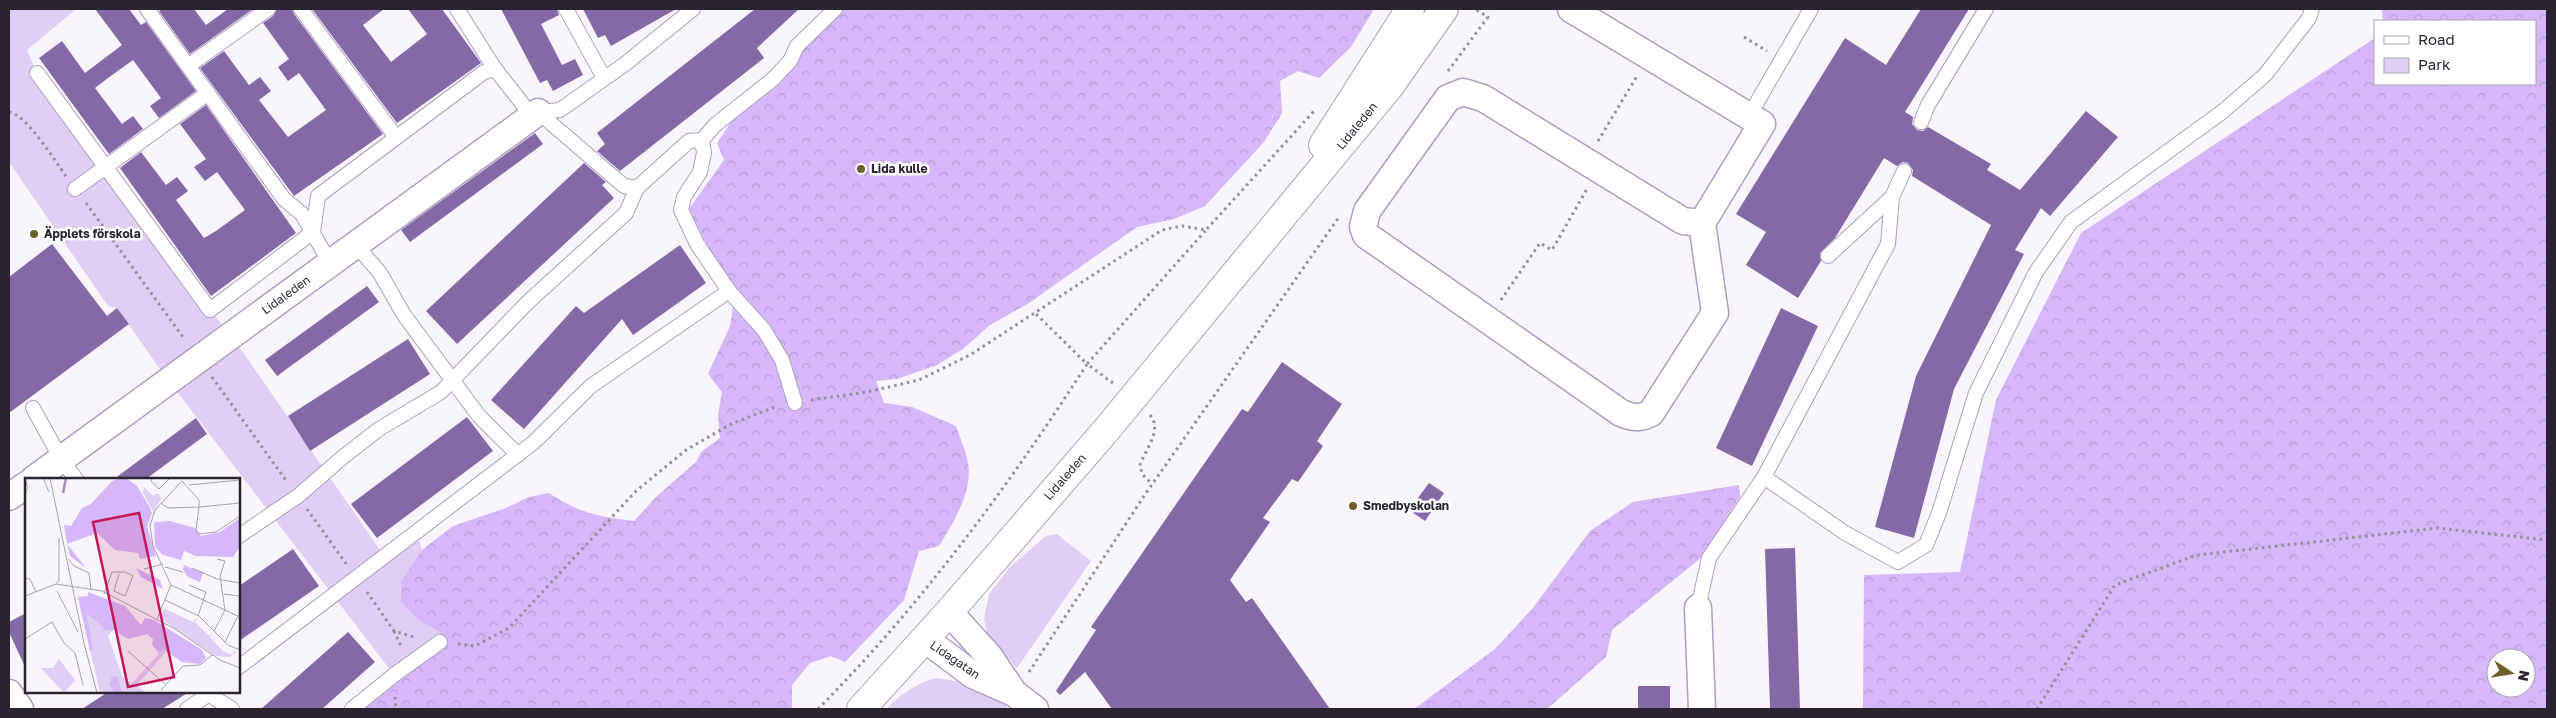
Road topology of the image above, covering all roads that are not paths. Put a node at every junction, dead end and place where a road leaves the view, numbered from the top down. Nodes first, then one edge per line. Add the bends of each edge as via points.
1 (147, 9) edge
2 (268, 9) edge
3 (301, 9) edge
4 (457, 9) edge
5 (566, 9) edge
6 (693, 9) edge
7 (835, 9) edge
8 (1410, 9) edge
9 (1444, 9) edge
10 (1571, 9) edge
11 (1812, 9) edge
12 (1986, 9) edge
13 (2312, 9) edge
14 (188, 66) junction
15 (495, 69) junction
16 (37, 73) dead end
17 (604, 78) junction
18 (208, 94) junction
19 (535, 114) junction
20 (1749, 116) junction
21 (1921, 122) dead end
22 (396, 137) junction
23 (702, 140) junction
24 (105, 167) junction
25 (1904, 170) dead end
26 (637, 188) junction
27 (75, 189) road end
28 (1892, 197) junction
29 (1702, 223) junction
30 (313, 232) junction
31 (1263, 239) junction
32 (356, 244) junction
33 (1828, 256) dead end
34 (330, 263) junction
35 (729, 291) junction
36 (453, 379) junction
37 (795, 403) road end
38 (33, 408) dead end
39 (518, 455) junction
40 (69, 469) edge
41 (1764, 477) junction
42 (38, 478) edge
43 (25, 485) edge
44 (9, 497) edge
45 (240, 535) edge
46 (1698, 608) joint
47 (949, 612) junction
48 (924, 639) junction
49 (440, 642) road end
50 (240, 666) edge
51 (1019, 686) junction
52 (9, 693) edge
53 (208, 693) edge
54 (210, 693) edge
55 (20, 709) edge
56 (186, 709) edge
57 (232, 709) edge
58 (352, 709) edge
59 (860, 709) edge
60 (1035, 709) edge
61 (1702, 709) edge

1 - 14 lane
2 - 14 lane
3 - 22 lane
4 - 15 lane
5 - 17 lane
6 - 17 lane
7 - 23 lane via 797,46 790,61 773,79 715,125
8 - 31 street, Lidaleden
9 - 31 street, Lidaleden via 1389,86
10 - 20 street
11 - 20 lane
12 - 21 lane
13 - 41 lane via 2309,18 2265,76 2222,112 2070,222 2036,272 1976,393 1926,546 1898,562 1845,533
14 - 18 lane
15 - 19 lane
15 - 22 lane via 484,72
16 - 24 lane
17 - 19 lane via 560,110
18 - 24 lane
18 - 30 lane via 284,199 302,214
19 - 26 lane via 624,186
19 - 32 street, Lidaleden
20 - 29 street via 1762,124
22 - 30 lane via 318,196
23 - 26 lane via 689,142
23 - 35 lane via 704,153 700,172 684,198 681,210 697,244
24 - 27 lane
24 - 30 lane via 210,310
25 - 28 lane
26 - 36 lane via 626,213 528,302
28 - 33 lane
28 - 41 lane via 1888,244
29 - 29 street via 1683,221 1483,98 1463,92 1448,98 1367,211 1363,226 1366,235 1621,413 1644,417 1651,413 1714,313
30 - 34 lane
31 - 47 street, Lidaleden via 1108,428
32 - 34 street, Lidaleden
32 - 36 lane via 380,273 404,315
34 - 40 street, Lidaleden via 199,358
35 - 37 lane via 764,330 782,360
35 - 39 lane via 590,386
36 - 39 lane via 479,416
36 - 45 lane via 441,392 365,440 298,496
38 - 40 lane
39 - 50 lane
40 - 42 street, Lidaleden
41 - 46 lane via 1709,558
43 - 44 street
46 - 61 street
47 - 48 street, Lidaleden
47 - 51 street, Lidagatan
48 - 51 street, Lidagatan via 973,675
48 - 59 street, Lidaleden
49 - 58 lane
51 - 60 street, Lidagatan
52 - 55 street
53 - 56 lane
54 - 57 lane

